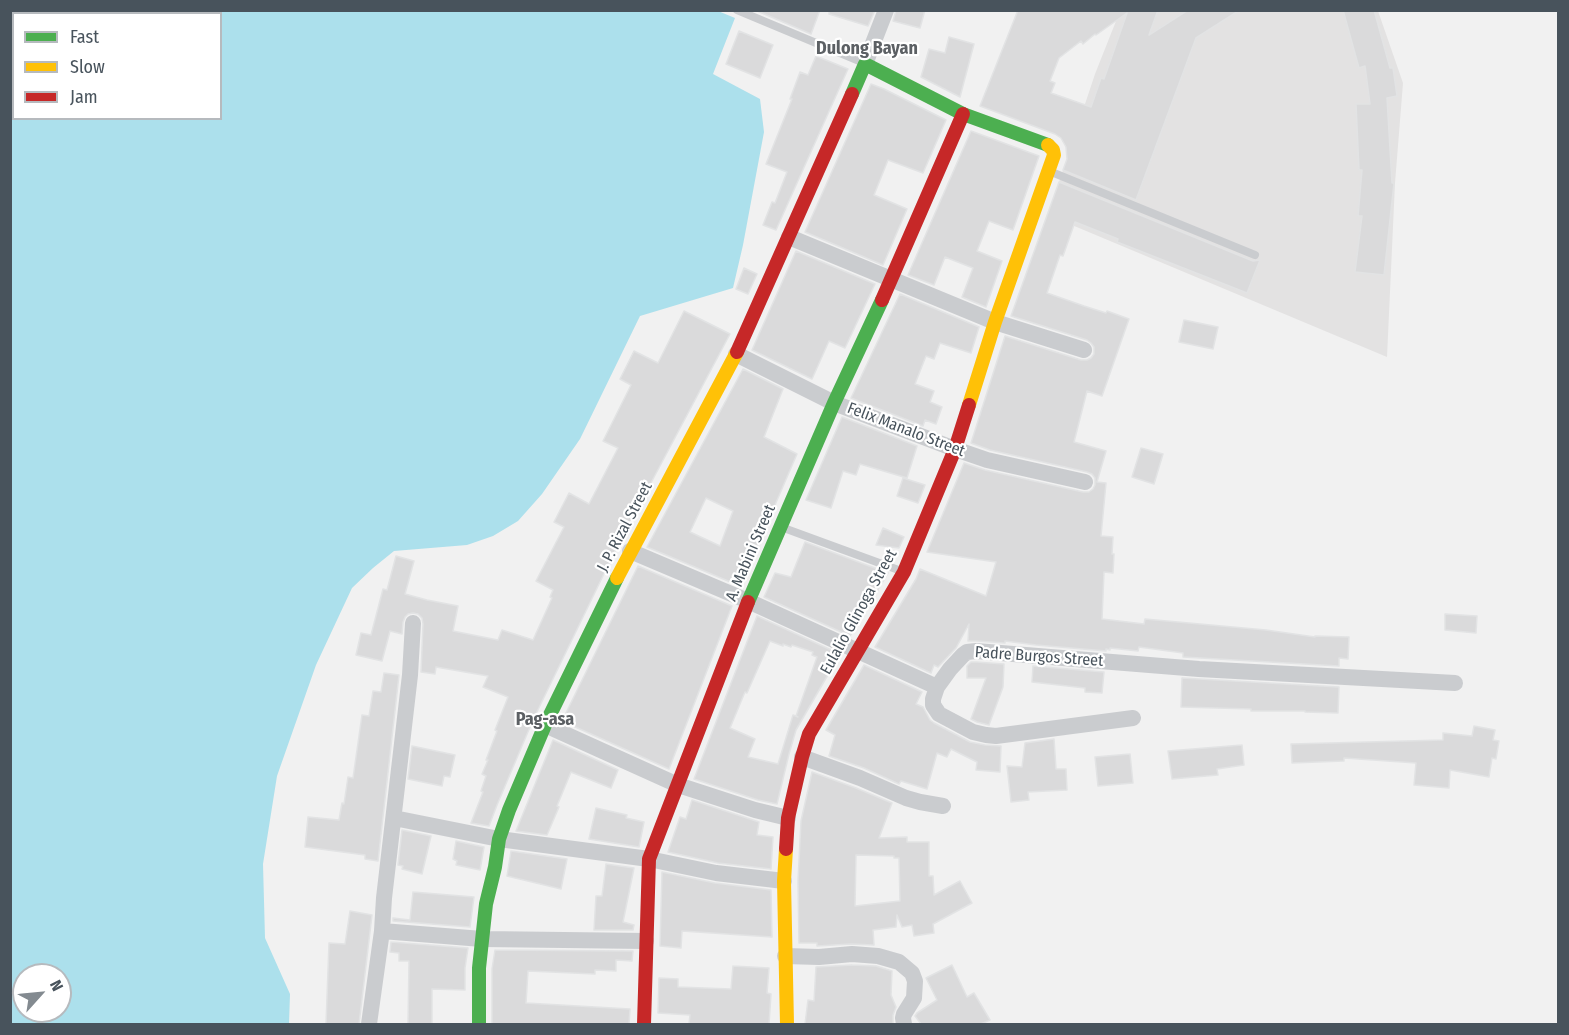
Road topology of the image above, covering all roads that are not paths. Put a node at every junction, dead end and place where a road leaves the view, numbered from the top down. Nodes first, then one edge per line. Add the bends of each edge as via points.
1 (737, 10) edge
2 (886, 10) edge
3 (865, 63) junction
4 (963, 114) junction
5 (1051, 165) junction
6 (789, 237) junction
7 (1256, 255) dead end
8 (892, 279) junction
9 (995, 322) junction
10 (1084, 350) dead end
11 (736, 354) junction
12 (834, 403) junction
13 (954, 449) junction
14 (1085, 482) dead end
15 (781, 526) junction
16 (630, 551) junction
17 (904, 572) junction
18 (748, 601) junction
19 (413, 623) dead end
20 (858, 650) junction
21 (1455, 683) dead end
22 (936, 687) junction
23 (1133, 718) dead end
24 (545, 725) junction
25 (802, 757) junction
26 (678, 785) junction
27 (943, 806) dead end
28 (394, 818) junction
29 (788, 818) junction
30 (499, 839) junction
31 (649, 859) junction
32 (784, 881) junction
33 (382, 931) junction
34 (482, 939) junction
35 (646, 941) junction
36 (784, 956) junction
37 (369, 1024) edge
38 (479, 1024) edge
39 (644, 1024) edge
40 (787, 1024) edge
41 (904, 1024) edge

1 - 3 lane
2 - 3 street
3 - 4 street
3 - 6 street, J. P. Rizal Street
4 - 5 street via 1050,146 1054,152
4 - 8 street, A. Mabini Street
5 - 7 lane
5 - 9 street, Eulalio Glinoga Street
6 - 8 street
6 - 11 street, J. P. Rizal Street
8 - 9 street
8 - 12 street, A. Mabini Street
9 - 10 street
9 - 13 street, Eulalio Glinoga Street
11 - 12 street, Felix Manalo Street
11 - 16 street, J. P. Rizal Street
12 - 13 street, Felix Manalo Street
12 - 15 street, A. Mabini Street
13 - 14 street, Felix Manalo Street
13 - 17 street, Eulalio Glinoga Street
15 - 17 lane
15 - 18 street, A. Mabini Street
16 - 18 street
16 - 24 street, J. P. Rizal Street
17 - 20 street, Eulalio Glinoga Street
18 - 20 street
18 - 26 street, A. Mabini Street
19 - 28 street
20 - 22 street
20 - 25 street, Eulalio Glinoga Street via 809,734
21 - 22 street, Padre Burgos Street via 1199,669 976,651 963,655
22 - 23 street via 933,705 939,714 986,735
24 - 26 street
24 - 30 street, J. P. Rizal Street
25 - 27 street via 906,798
25 - 29 street, Eulalio Glinoga Street
26 - 29 street
26 - 31 street, A. Mabini Street
28 - 30 street
28 - 33 street
29 - 32 street, Eulalio Glinoga Street
30 - 31 street
30 - 34 street, J. P. Rizal Street
31 - 32 street via 716,873
31 - 35 street, A. Mabini Street
32 - 36 street, Eulalio Glinoga Street
33 - 34 street
33 - 37 street
34 - 35 street
34 - 38 street, J. P. Rizal Street
35 - 39 street, A. Mabini Street
36 - 40 street, Eulalio Glinoga Street
36 - 41 street via 852,954 899,962 915,981 914,998 904,1014

